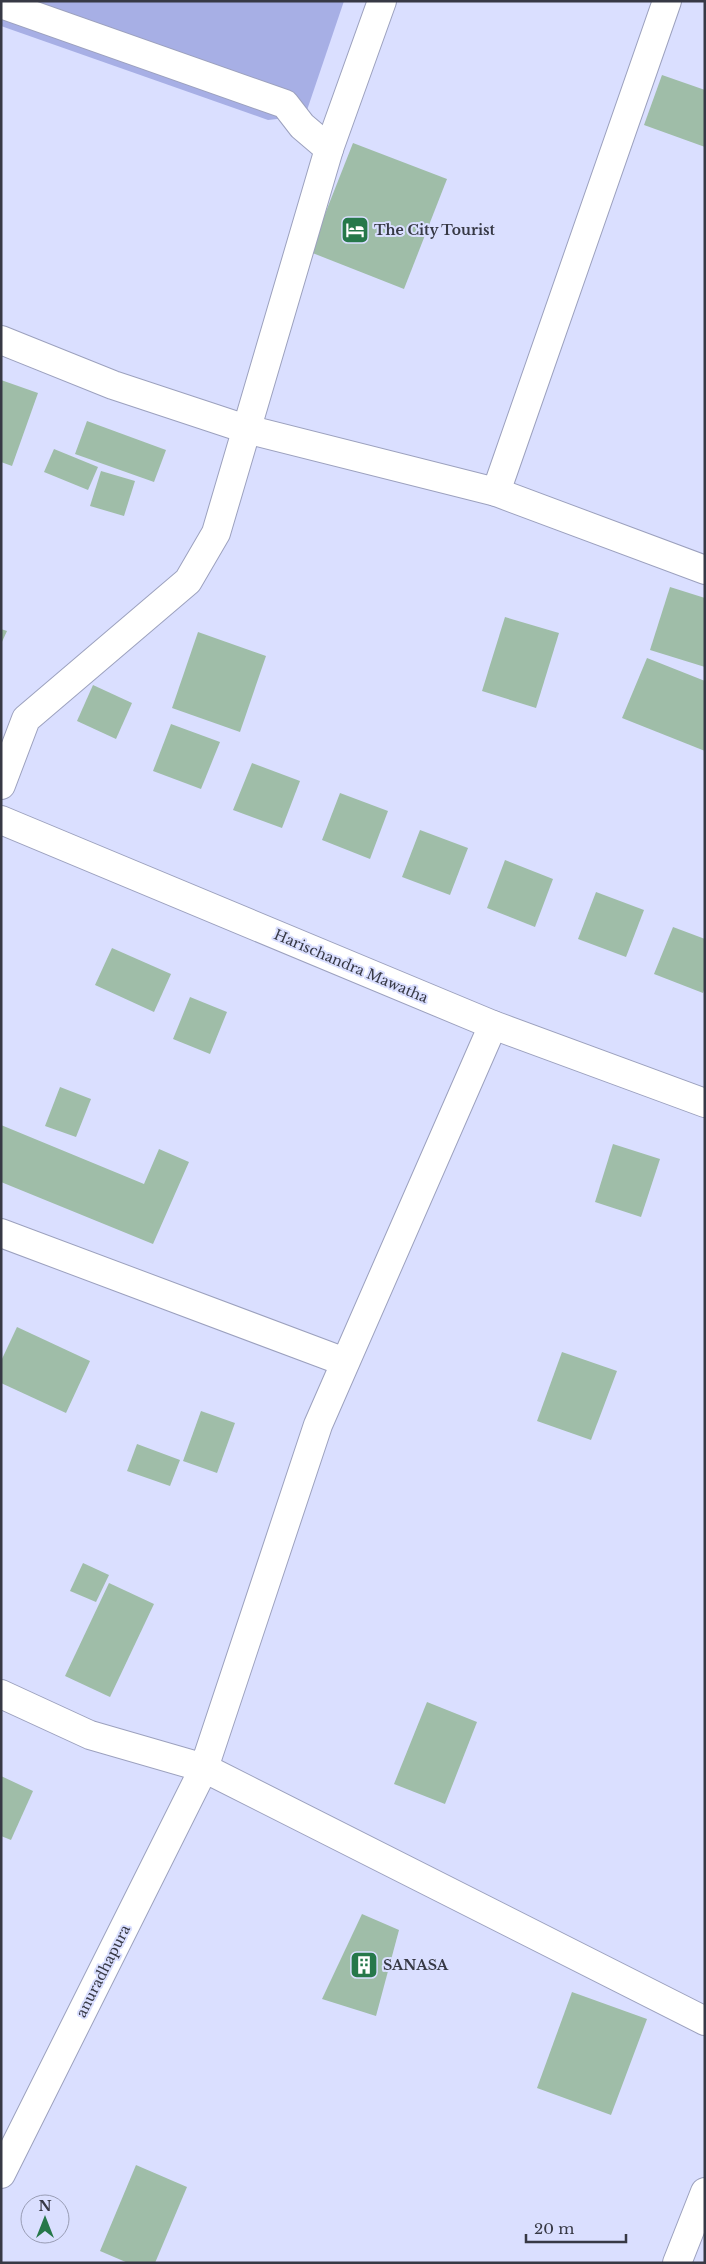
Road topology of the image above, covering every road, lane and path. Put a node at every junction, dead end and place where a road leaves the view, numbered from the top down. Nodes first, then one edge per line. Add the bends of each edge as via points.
1 (382, 1) edge
2 (667, 1) edge
3 (1, 4) edge
4 (329, 149) junction
5 (1, 340) edge
6 (246, 429) junction
7 (496, 492) junction
8 (705, 570) edge
9 (1, 784) edge
10 (1, 820) edge
11 (493, 1025) junction
12 (705, 1103) edge
13 (1, 1233) edge
14 (346, 1362) junction
15 (1, 1694) edge
16 (204, 1768) junction
17 (705, 2021) edge
18 (1, 2174) edge
19 (705, 2192) edge
20 (677, 2263) edge

1 - 4 street
2 - 7 street
3 - 4 street via 285,104 302,126
4 - 6 street
5 - 6 street via 113,385
6 - 7 street
6 - 9 street via 216,533 188,581 26,719
7 - 8 street
10 - 11 street, Harischandra Mawatha
11 - 12 street, Harischandra Mawatha
11 - 14 street, anuradhapura
13 - 14 street
14 - 16 street, anuradhapura via 318,1425
15 - 16 street via 90,1735
16 - 17 street
16 - 18 street, anuradhapura
19 - 20 street

